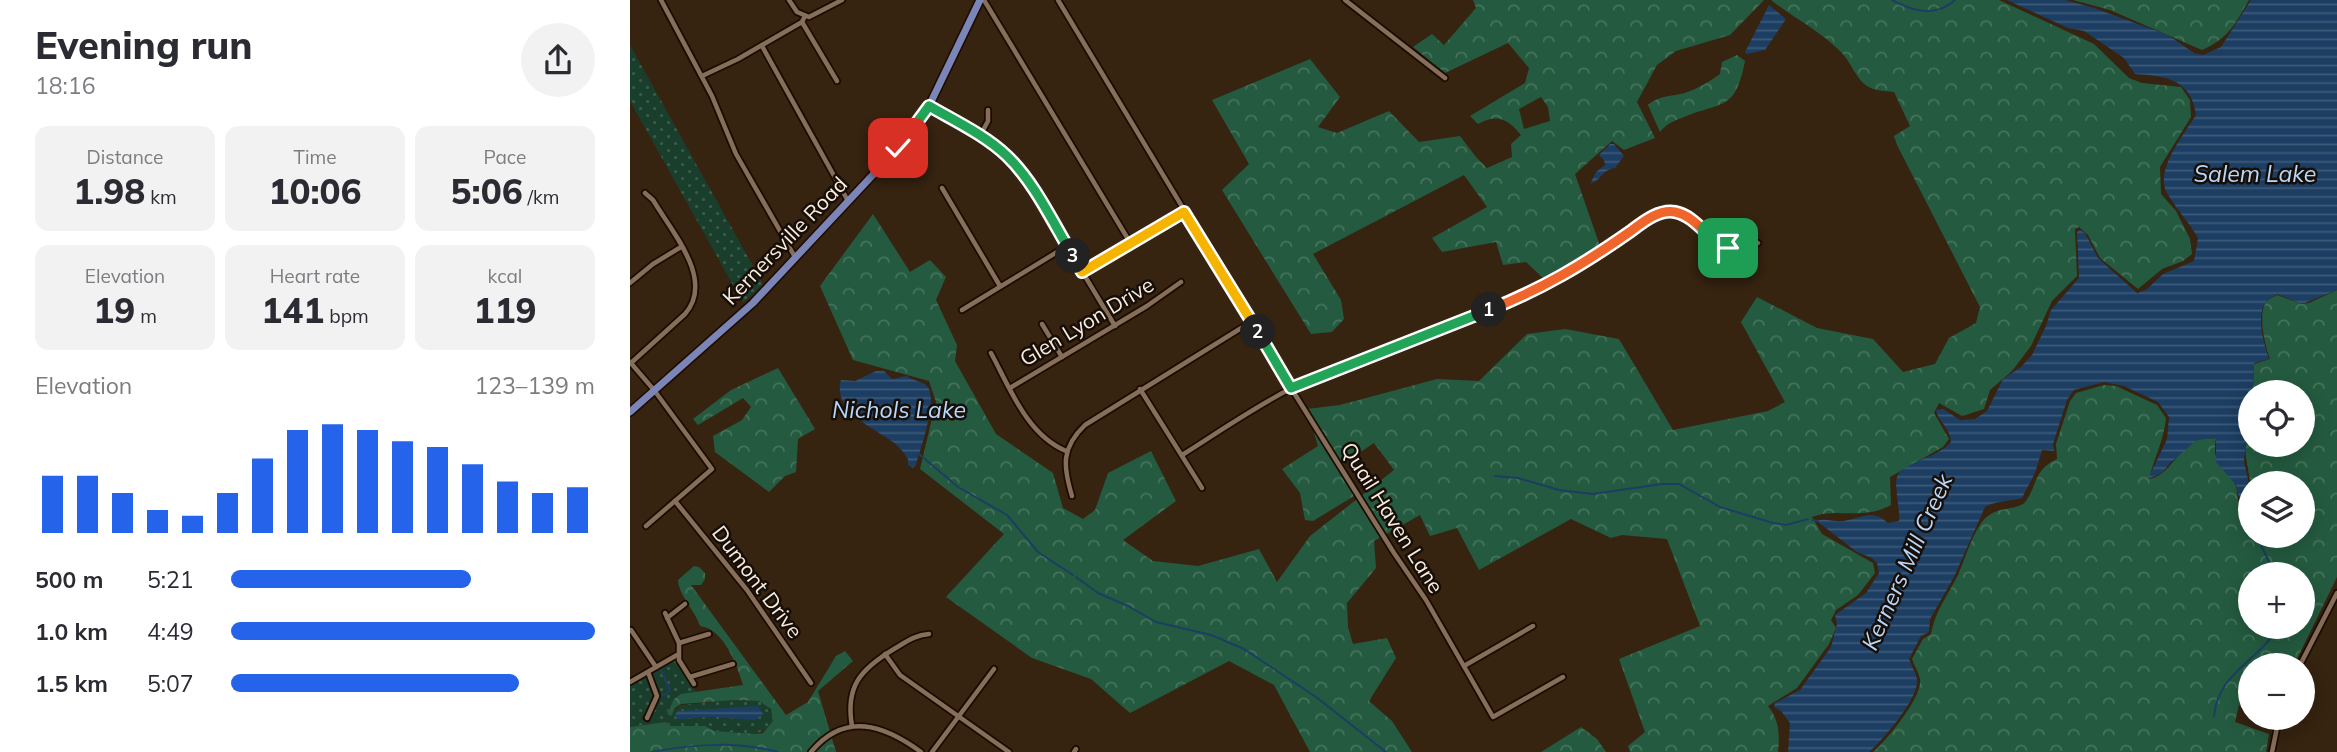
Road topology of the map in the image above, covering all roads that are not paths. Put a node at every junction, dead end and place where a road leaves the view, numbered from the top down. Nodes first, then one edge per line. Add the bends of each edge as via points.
1 (661, 0) edge
2 (789, 0) edge
3 (842, 0) edge
4 (982, 0) edge
5 (1058, 0) edge
6 (1345, 0) edge
7 (806, 16) junction
8 (802, 22) junction
9 (761, 46) junction
10 (702, 76) junction
11 (1446, 78) dead end
12 (837, 81) dead end
13 (929, 106) junction
14 (988, 110) dead end
15 (980, 135) junction
16 (942, 188) dead end
17 (645, 192) dead end
18 (848, 202) junction
19 (1184, 212) junction
20 (1758, 243) dead end
21 (1130, 244) junction
22 (1067, 246) junction
23 (681, 247) junction
24 (796, 258) junction
25 (1082, 272) junction
26 (1181, 282) dead end
27 (630, 283) edge
28 (1001, 286) junction
29 (962, 310) dead end
30 (1251, 322) junction
31 (1042, 324) dead end
32 (1115, 326) junction
33 (991, 353) dead end
34 (1062, 356) junction
35 (630, 362) edge
36 (1010, 388) junction
37 (1291, 388) junction
38 (654, 390) junction
39 (1140, 390) junction
40 (630, 412) edge
41 (1066, 452) junction
42 (1182, 455) junction
43 (1202, 488) dead end
44 (1072, 496) dead end
45 (675, 501) junction
46 (646, 526) dead end
47 (2337, 593) edge
48 (684, 604) dead end
49 (1533, 626) dead end
50 (631, 630) edge
51 (709, 634) dead end
52 (929, 634) dead end
53 (679, 643) junction
54 (2306, 653) edge
55 (885, 654) junction
56 (677, 655) junction
57 (733, 664) dead end
58 (1464, 666) junction
59 (656, 667) junction
60 (994, 669) dead end
61 (648, 672) junction
62 (690, 677) junction
63 (1563, 677) dead end
64 (630, 682) edge
65 (694, 684) dead end
66 (811, 684) dead end
67 (958, 717) junction
68 (647, 718) dead end
69 (852, 726) junction
70 (2277, 730) edge
71 (811, 752) edge
72 (921, 752) edge
73 (932, 752) edge
74 (1009, 752) edge
75 (2272, 752) edge

1 - 10 street
2 - 7 street
3 - 7 street
4 - 13 main road, Kernersville Road
4 - 21 street
5 - 19 street, Quail Haven Lane
6 - 11 street
7 - 8 street
8 - 9 street
8 - 12 street
9 - 10 street
9 - 18 street
10 - 24 street via 737,155
13 - 15 street
13 - 18 main road, Kernersville Road via 900,146
14 - 15 street
15 - 22 street via 1020,170
16 - 28 street
17 - 23 street
18 - 24 main road, Kernersville Road
19 - 21 street
19 - 30 street, Quail Haven Lane
20 - 37 street via 1736,252 1686,217 1661,213 1542,288
21 - 25 street
22 - 25 street
22 - 28 street
23 - 27 street
23 - 35 street via 696,277 695,299 685,314
24 - 38 main road, Kernersville Road via 753,303
25 - 32 street
26 - 32 street, Glen Lyon Drive
28 - 29 street
30 - 37 street, Quail Haven Lane
30 - 39 street
31 - 34 street
32 - 34 street, Glen Lyon Drive
33 - 36 street
34 - 36 street, Glen Lyon Drive
35 - 38 street
36 - 41 street via 1035,429
37 - 42 street
37 - 58 street, Quail Haven Lane
38 - 40 main road, Kernersville Road
38 - 45 street via 712,469
39 - 41 street via 1085,425
39 - 42 street
41 - 44 street
42 - 43 street
45 - 46 street
45 - 66 street, Dumont Drive via 747,590
47 - 54 street
48 - 53 street via 666,616
49 - 58 street
50 - 59 street
51 - 53 street
52 - 55 street via 917,635
53 - 56 street
55 - 67 street via 900,675
55 - 69 street via 869,665 854,686
56 - 59 street
56 - 62 street
57 - 62 street
58 - 63 street, Quail Haven Lane via 1493,717
59 - 61 street
60 - 67 street
61 - 64 street
61 - 68 street via 657,696
62 - 65 street
67 - 73 street
67 - 74 street
69 - 71 street via 826,737
69 - 72 street via 890,732
70 - 75 street

